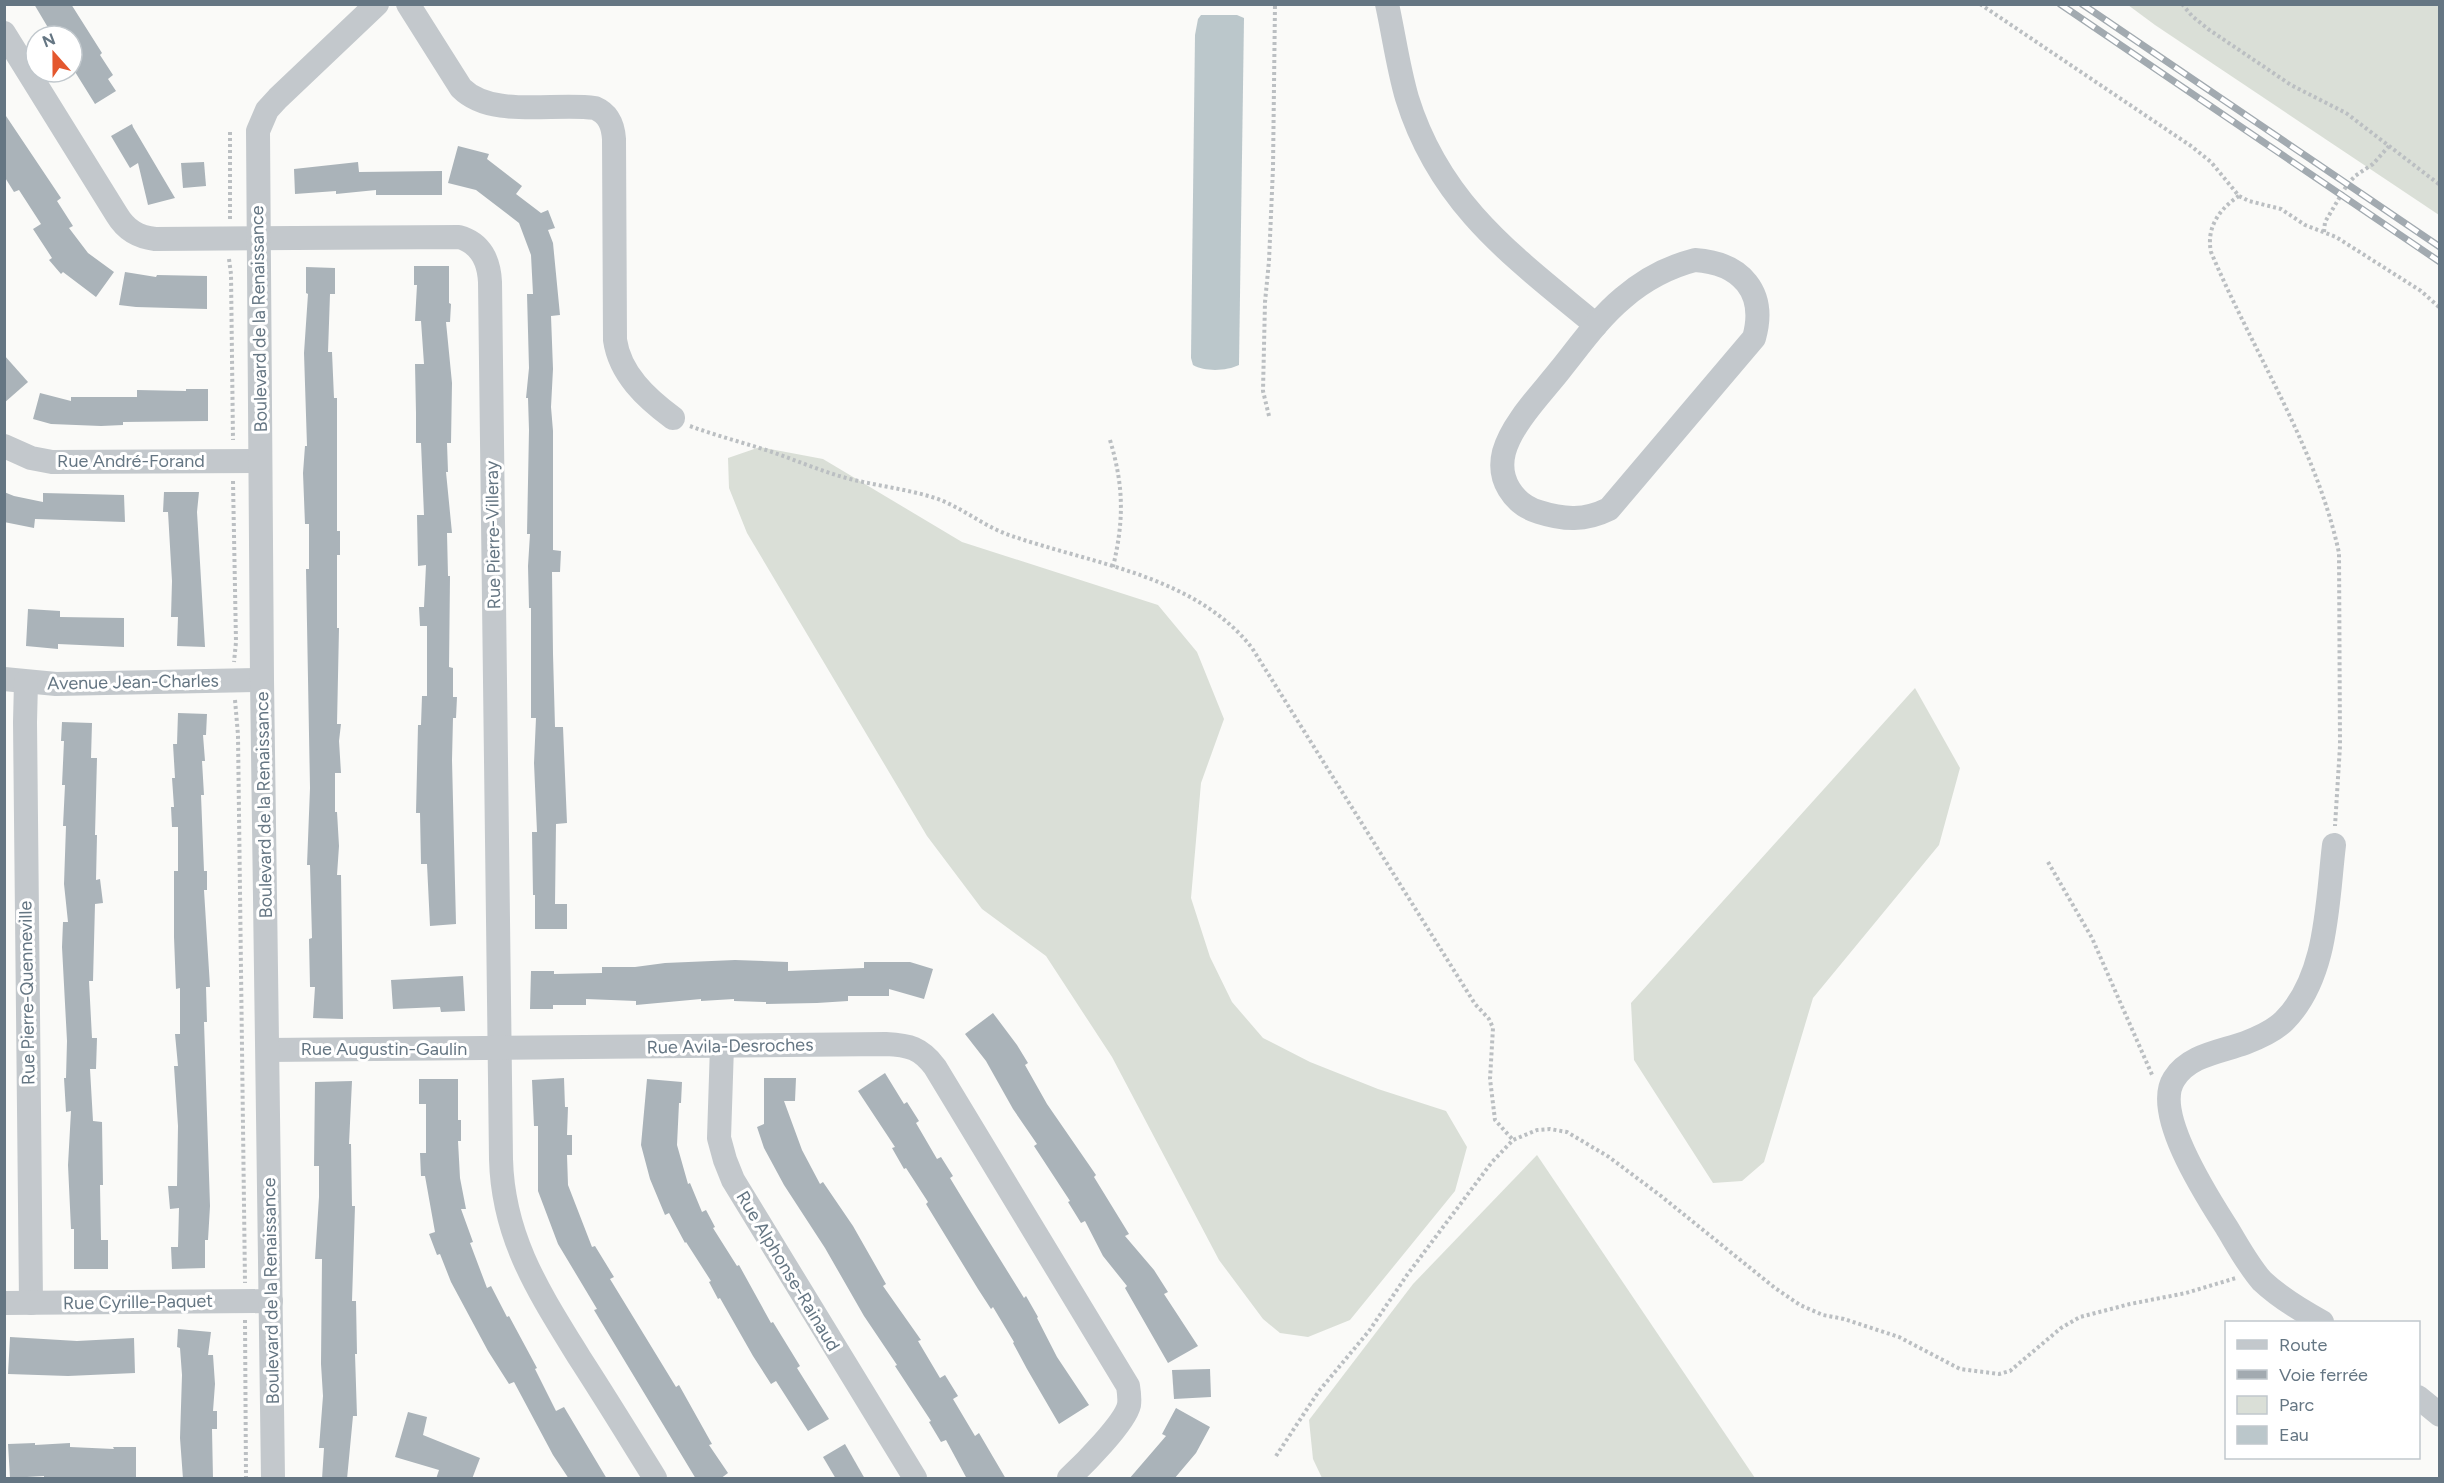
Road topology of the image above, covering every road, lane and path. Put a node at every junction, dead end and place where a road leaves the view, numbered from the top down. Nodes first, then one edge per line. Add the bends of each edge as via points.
1 (377, 4) edge
2 (408, 4) edge
3 (1275, 4) edge
4 (1387, 4) edge
5 (1980, 4) edge
6 (2182, 4) edge
7 (4, 33) edge
8 (230, 130) dead end
9 (2389, 146) junction
10 (2439, 185) edge
11 (2239, 196) junction
12 (230, 215) dead end
13 (2324, 232) junction
14 (258, 238) junction
15 (229, 261) dead end
16 (2439, 308) edge
17 (1596, 325) junction
18 (1269, 416) dead end
19 (673, 418) joint
20 (233, 437) dead end
21 (1110, 440) dead end
22 (4, 446) edge
23 (260, 461) junction
24 (233, 484) dead end
25 (1113, 567) junction
26 (234, 655) dead end
27 (262, 680) junction
28 (15, 681) edge
29 (235, 706) dead end
30 (2334, 845) joint
31 (2048, 862) dead end
32 (722, 1046) junction
33 (500, 1048) junction
34 (268, 1050) junction
35 (2168, 1098) junction
36 (1513, 1140) junction
37 (2252, 1269) junction
38 (245, 1275) dead end
39 (271, 1301) junction
40 (4, 1303) edge
41 (31, 1303) junction
42 (2319, 1321) edge
43 (245, 1325) dead end
44 (2420, 1398) edge
45 (2439, 1415) edge
46 (1276, 1456) dead end
47 (246, 1479) edge
48 (273, 1479) edge
49 (655, 1479) edge
50 (915, 1479) edge
51 (1069, 1479) edge

1 - 14 street, Boulevard de la Renaissance via 267,110 258,131
2 - 19 street via 460,88 469,96 495,105 595,108 609,118 615,140 617,354 639,387
3 - 18 path via 1273,168 1263,391
4 - 17 street via 1408,99 1447,184 1491,235
5 - 11 path via 2191,146 2211,162
6 - 9 path via 2208,29 2291,85 2346,112
7 - 14 street, Rue Pierre-Villeray via 125,226 142,237 155,239
8 - 12 path, Boulevard de la Renaissance
9 - 10 path
9 - 13 path via 2340,194
11 - 13 path via 2281,209
11 - 30 path via 2228,203 2211,226 2211,252 2300,439 2333,525 2339,553 2340,746
13 - 16 path via 2397,275
14 - 23 street, Boulevard de la Renaissance
14 - 33 street, Rue Pierre-Villeray via 459,237 478,248 488,266
15 - 20 path, Boulevard de la Renaissance
17 - 17 street via 1622,298 1650,278 1695,260 1712,261 1730,269 1754,292 1759,309 1754,338 1609,509 1577,519 1554,516 1521,504 1509,491 1503,474 1504,453 1525,414
19 - 25 path via 826,472 936,498 1009,536
21 - 25 path via 1122,496 1121,533
22 - 23 street, Rue André-Forand via 52,462
23 - 27 street, Boulevard de la Renaissance
24 - 26 path
25 - 36 path via 1194,599 1222,617 1252,648 1475,1004 1490,1019 1494,1038 1490,1079 1493,1112 1495,1120
27 - 28 street, Avenue Jean-Charles via 56,684
27 - 34 street, Boulevard de la Renaissance
28 - 41 street, Rue Pierre-Quenneville via 25,733
29 - 38 path, Boulevard de la Renaissance
30 - 35 street via 2319,954 2297,1005 2283,1023 2266,1034 2192,1061 2173,1080
31 - 35 path via 2092,938 2153,1079
32 - 33 street, Rue Avila-Desroches
32 - 50 street, Rue Alphonse-Rainaud via 719,1138 733,1180
32 - 51 street, Rue Avila-Desroches via 902,1044 930,1060 1128,1386 1129,1405 1125,1413
33 - 34 street, Rue Augustin-Gaulin
33 - 49 street via 502,1181 519,1251 539,1291
34 - 39 street, Boulevard de la Renaissance
35 - 37 street via 2183,1152
36 - 37 path via 1537,1130 1567,1132 1661,1196 1800,1305 1899,1337 1960,1369 1982,1374 2010,1371 2080,1317 2186,1293
36 - 46 path via 1492,1162 1369,1331 1319,1391
37 - 42 street via 2276,1293
39 - 41 street, Rue Cyrille-Paquet
39 - 48 street, Boulevard de la Renaissance
40 - 41 street, Rue Cyrille-Paquet
43 - 47 path, Boulevard de la Renaissance
44 - 45 street

